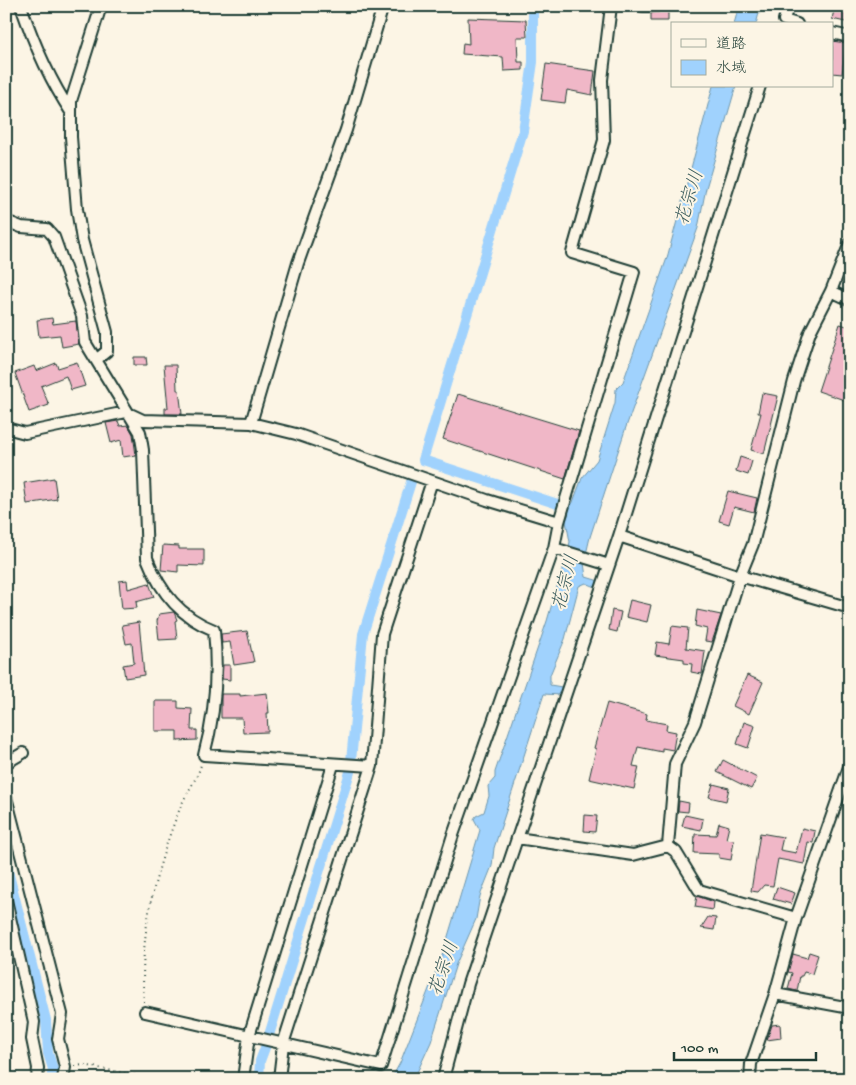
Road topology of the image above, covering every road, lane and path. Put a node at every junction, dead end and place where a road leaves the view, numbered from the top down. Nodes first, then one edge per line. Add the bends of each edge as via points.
1 (20, 6) edge
2 (101, 6) edge
3 (383, 6) edge
4 (611, 6) edge
5 (643, 6) edge
6 (656, 6) edge
7 (788, 6) edge
8 (790, 22) edge
9 (834, 33) edge
10 (850, 37) edge
11 (759, 88) edge
12 (72, 113) junction
13 (6, 221) edge
14 (850, 243) edge
15 (831, 291) junction
16 (850, 300) edge
17 (96, 360) junction
18 (126, 412) junction
19 (251, 423) junction
20 (6, 428) edge
21 (432, 481) junction
22 (560, 522) junction
23 (619, 536) junction
24 (557, 549) junction
25 (605, 564) junction
26 (742, 577) junction
27 (850, 608) edge
28 (23, 753) dead end
29 (204, 755) junction
30 (6, 763) edge
31 (850, 764) edge
32 (333, 765) junction
33 (372, 766) junction
34 (6, 797) edge
35 (517, 838) junction
36 (668, 846) junction
37 (6, 900) edge
38 (796, 918) junction
39 (775, 994) junction
40 (850, 1008) edge
41 (145, 1012) joint
42 (249, 1036) junction
43 (283, 1044) junction
44 (65, 1067) junction
45 (37, 1079) edge
46 (63, 1079) edge
47 (153, 1079) edge
48 (243, 1079) edge
49 (280, 1079) edge
50 (443, 1079) edge
51 (750, 1079) edge

1 - 12 street via 52,84
2 - 12 street via 71,101
3 - 19 street via 346,130 298,263
4 - 22 street via 602,80 604,140 572,253 634,272
5 - 6 street
7 - 8 street via 784,20
9 - 10 street
11 - 23 street
12 - 17 street via 78,217 107,332 107,350
13 - 17 street via 21,227 47,229 54,237 82,316 85,342
14 - 15 street
15 - 16 street
15 - 26 street via 810,332 797,373
17 - 18 street
18 - 19 street via 143,420
18 - 20 street via 25,433
18 - 29 street via 140,432 147,558 152,573 178,610 214,630 215,692
19 - 21 street via 296,434
21 - 22 street
21 - 33 street via 382,634
22 - 24 street
23 - 25 street
23 - 26 street
24 - 25 street
24 - 43 street via 452,838 381,1066
25 - 35 street
26 - 27 street
26 - 36 street via 695,722 675,764
28 - 30 street
29 - 32 street
29 - 41 path via 181,806 156,878 145,928 141,969
31 - 38 street
32 - 33 street
32 - 42 street
33 - 43 street
34 - 44 street via 62,1014 58,1039
35 - 36 street via 633,855
35 - 50 street via 468,984
36 - 38 street via 676,852 699,890
37 - 45 street via 34,1022 32,1039
38 - 39 street
39 - 40 street
39 - 51 street via 751,1064
41 - 42 street
42 - 43 street
42 - 48 street
43 - 49 street
44 - 46 street
44 - 47 path via 84,1065

